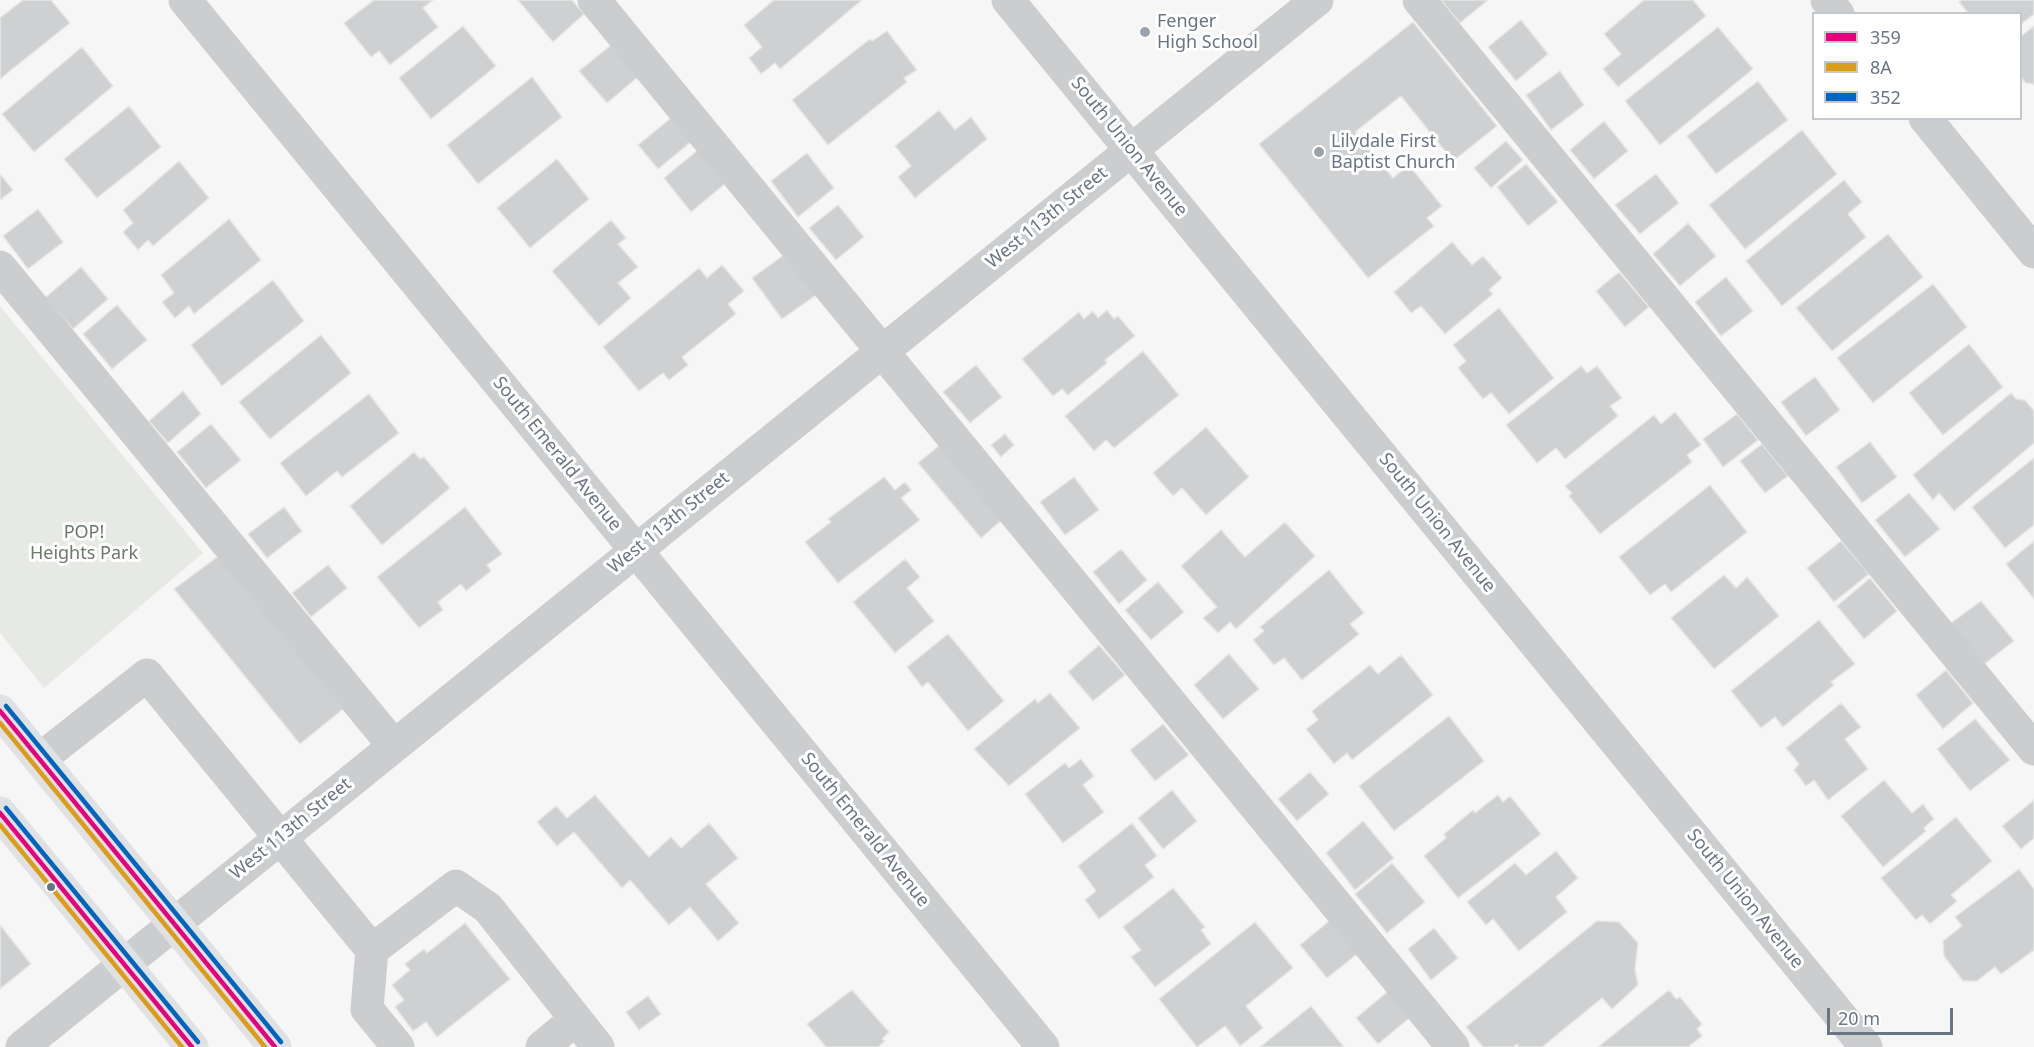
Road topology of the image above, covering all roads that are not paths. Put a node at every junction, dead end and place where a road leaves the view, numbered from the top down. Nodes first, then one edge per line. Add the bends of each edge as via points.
1 (186, 0) edge
2 (594, 0) edge
3 (1008, 0) edge
4 (1317, 0) edge
5 (1419, 0) edge
6 (1827, 0) edge
7 (1836, 12) edge
8 (1927, 120) edge
9 (1131, 150) junction
10 (2034, 252) edge
11 (0, 267) edge
12 (882, 351) junction
13 (636, 550) junction
14 (0, 711) edge
15 (394, 746) junction
16 (2034, 749) edge
17 (40, 759) junction
18 (0, 813) edge
19 (280, 837) junction
20 (175, 923) junction
21 (372, 950) junction
22 (125, 964) junction
23 (576, 1019) junction
24 (22, 1047) edge
25 (192, 1047) edge
26 (275, 1047) edge
27 (399, 1047) edge
28 (542, 1047) edge
29 (598, 1047) edge
30 (1043, 1047) edge
31 (1453, 1047) edge
32 (1866, 1047) edge

1 - 13 street, South Emerald Avenue
2 - 12 street
3 - 9 street, South Union Avenue
4 - 9 street, West 113th Street
5 - 16 street
6 - 7 street
8 - 10 street
9 - 12 street, West 113th Street
9 - 32 street, South Union Avenue
11 - 15 street
12 - 13 street, West 113th Street
12 - 31 street
13 - 15 street, West 113th Street
13 - 30 street, South Emerald Avenue
14 - 17 main road
15 - 19 street, West 113th Street
17 - 19 street via 147,675
17 - 20 main road
18 - 22 main road
19 - 20 street, West 113th Street
19 - 21 street
20 - 22 street, West 113th Street
20 - 26 main road
21 - 23 street via 456,886 488,908
21 - 27 street via 367,1009
22 - 24 street, West 113th Street
22 - 25 main road
23 - 28 street
23 - 29 street

